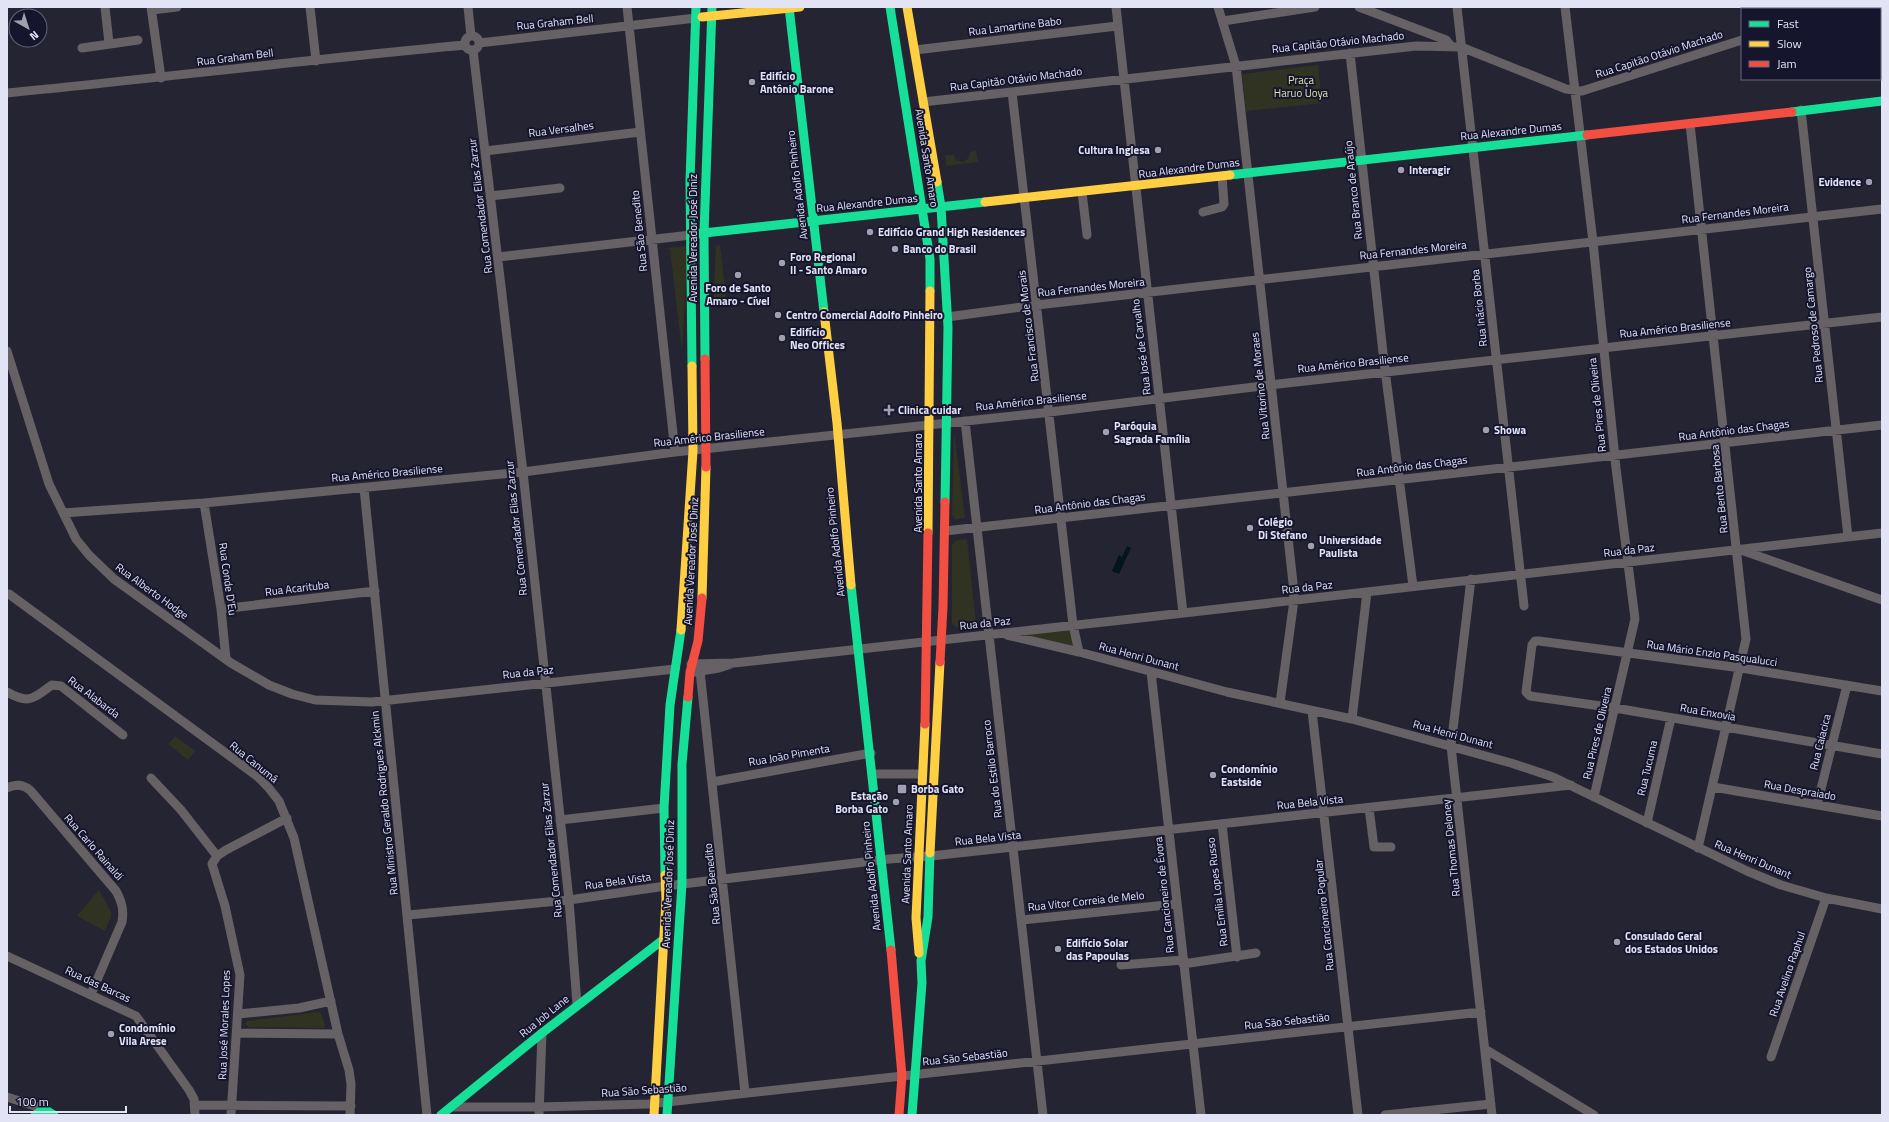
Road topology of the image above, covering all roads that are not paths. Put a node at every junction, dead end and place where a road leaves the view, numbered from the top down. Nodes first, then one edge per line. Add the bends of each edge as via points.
1 (105, 7) edge
2 (177, 7) edge
3 (310, 7) edge
4 (468, 7) edge
5 (627, 7) edge
6 (696, 7) edge
7 (712, 7) edge
8 (800, 7) edge
9 (890, 7) edge
10 (907, 7) edge
11 (1116, 7) edge
12 (1218, 7) edge
13 (1315, 7) edge
14 (1359, 7) edge
15 (1457, 7) edge
16 (1565, 7) edge
17 (789, 8) edge
18 (151, 9) edge
19 (712, 17) junction
20 (696, 18) junction
21 (1223, 21) junction
22 (629, 26) junction
23 (1117, 26) junction
24 (1421, 31) junction
25 (138, 40) dead end
26 (1741, 40) edge
27 (109, 43) junction
28 (472, 46) junction
29 (1416, 46) junction
30 (1451, 46) junction
31 (1461, 47) junction
32 (82, 48) dead end
33 (915, 50) junction
34 (1350, 53) junction
35 (316, 61) junction
36 (1236, 66) junction
37 (161, 78) junction
38 (1122, 79) junction
39 (1574, 91) junction
40 (1012, 92) junction
41 (7, 93) edge
42 (1882, 101) edge
43 (923, 102) junction
44 (1801, 110) junction
45 (1690, 124) junction
46 (640, 132) junction
47 (1580, 136) junction
48 (1472, 147) junction
49 (485, 150) junction
50 (1362, 159) junction
51 (1248, 172) junction
52 (1222, 176) junction
53 (1136, 186) junction
54 (560, 188) dead end
55 (1082, 192) junction
56 (490, 196) junction
57 (1025, 198) junction
58 (941, 207) junction
59 (923, 209) junction
60 (1882, 209) edge
61 (1203, 212) dead end
62 (1813, 217) junction
63 (813, 221) junction
64 (1702, 229) junction
65 (704, 234) junction
66 (691, 235) junction
67 (1087, 235) dead end
68 (653, 239) junction
69 (1593, 242) junction
70 (1485, 254) junction
71 (498, 257) junction
72 (1374, 266) junction
73 (1260, 280) junction
74 (1147, 292) junction
75 (1037, 305) junction
76 (947, 317) junction
77 (1882, 317) edge
78 (1825, 324) junction
79 (1714, 336) junction
80 (1603, 348) junction
81 (7, 351) edge
82 (1496, 359) junction
83 (1385, 372) junction
84 (1272, 384) junction
85 (1160, 398) junction
86 (1050, 412) junction
87 (965, 421) junction
88 (947, 423) junction
89 (930, 425) junction
90 (1882, 425) edge
91 (1836, 430) junction
92 (838, 434) junction
93 (1726, 443) junction
94 (707, 450) junction
95 (693, 451) junction
96 (675, 452) junction
97 (1615, 455) junction
98 (1507, 467) junction
99 (523, 472) junction
100 (1398, 480) junction
101 (364, 488) junction
102 (1284, 494) junction
103 (204, 503) junction
104 (1171, 506) junction
105 (63, 513) junction
106 (1062, 519) junction
107 (978, 528) junction
108 (945, 531) junction
109 (929, 532) junction
110 (1882, 533) edge
111 (1848, 537) junction
112 (1738, 549) junction
113 (1627, 562) junction
114 (1519, 574) junction
115 (1471, 580) junction
116 (1413, 586) junction
117 (375, 591) junction
118 (1367, 592) junction
119 (9, 594) dead end
120 (1294, 600) junction
121 (1882, 600) edge
122 (1524, 606) dead end
123 (221, 609) junction
124 (1183, 613) junction
125 (1073, 625) junction
126 (1000, 633) junction
127 (989, 634) junction
128 (942, 639) junction
129 (928, 641) junction
130 (859, 648) junction
131 (1079, 652) junction
132 (1628, 653) junction
133 (226, 659) junction
134 (734, 663) junction
135 (691, 668) junction
136 (1740, 668) junction
137 (675, 669) junction
138 (700, 671) junction
139 (1152, 672) junction
140 (544, 682) junction
141 (1847, 685) junction
142 (1882, 691) edge
143 (7, 692) edge
144 (1530, 696) joint
145 (385, 700) junction
146 (1280, 703) junction
147 (1616, 708) junction
148 (1312, 711) junction
149 (1671, 718) junction
150 (1352, 719) junction
151 (1727, 727) junction
152 (124, 735) dead end
153 (1832, 745) junction
154 (1451, 746) junction
155 (871, 753) junction
156 (1882, 754) edge
157 (873, 774) junction
158 (922, 774) junction
159 (151, 778) dead end
160 (712, 782) junction
161 (1571, 785) junction
162 (1713, 787) junction
163 (7, 788) edge
164 (1594, 797) junction
165 (1458, 798) junction
166 (1817, 805) junction
167 (664, 808) junction
168 (1369, 808) junction
169 (1324, 812) junction
170 (1882, 816) edge
171 (287, 818) junction
172 (560, 820) junction
173 (1647, 823) junction
174 (1222, 824) junction
175 (1168, 830) junction
176 (1390, 846) dead end
177 (1013, 847) junction
178 (1698, 848) junction
179 (217, 856) junction
180 (931, 856) junction
181 (919, 857) junction
182 (881, 860) junction
183 (724, 879) junction
184 (682, 884) junction
185 (666, 886) junction
186 (1826, 898) junction
187 (569, 900) junction
188 (1176, 904) junction
189 (1882, 909) edge
190 (408, 915) junction
191 (1022, 920) junction
192 (664, 939) junction
193 (1256, 953) dead end
194 (7, 956) edge
195 (1237, 957) junction
196 (921, 961) junction
197 (1183, 962) junction
198 (1121, 965) dead end
199 (91, 994) junction
200 (331, 1001) junction
201 (578, 1004) junction
202 (1481, 1012) junction
203 (238, 1014) junction
204 (1349, 1026) junction
205 (237, 1033) junction
206 (542, 1033) junction
207 (338, 1034) junction
208 (1193, 1043) junction
209 (1485, 1049) junction
210 (1771, 1057) dead end
211 (1037, 1062) junction
212 (916, 1074) junction
213 (902, 1076) junction
214 (746, 1093) junction
215 (7, 1097) edge
216 (668, 1102) junction
217 (1574, 1103) junction
218 (195, 1104) junction
219 (232, 1104) junction
220 (654, 1104) junction
221 (1491, 1104) junction
222 (451, 1107) junction
223 (350, 1111) edge
224 (539, 1111) edge
225 (50, 1112) edge
226 (35, 1115) edge
227 (61, 1115) edge
228 (195, 1115) edge
229 (231, 1115) edge
230 (427, 1115) edge
231 (441, 1115) edge
232 (654, 1115) edge
233 (667, 1115) edge
234 (899, 1115) edge
235 (912, 1115) edge
236 (1042, 1115) edge
237 (1201, 1115) edge
238 (1358, 1115) edge
239 (1385, 1115) edge
240 (1492, 1115) edge
241 (1576, 1115) edge
242 (1594, 1115) edge

1 - 27 street
2 - 18 street
3 - 35 street
4 - 28 street via 471,36 476,38
5 - 22 street, Rua São Benedito
6 - 20 main road, Avenida Vereador José Diniz
7 - 19 main road, Avenida Vereador José Diniz
8 - 17 main road, Rua Graham Bell
9 - 59 main road, Avenida Santo Amaro
10 - 33 main road, Avenida Santo Amaro
11 - 23 street, Rua José de Carvalho
12 - 21 street, Rua Vitorino de Moraes
13 - 21 street
14 - 24 street
15 - 31 street, Rua Inácio Borba
16 - 39 street, Rua Pires de Oliveira
17 - 19 main road, Rua Graham Bell
17 - 63 main road, Avenida Adolfo Pinheiro
18 - 37 street
19 - 20 main road, Rua Graham Bell
19 - 65 main road, Avenida Vereador José Diniz
20 - 22 street, Rua Graham Bell
20 - 66 main road, Avenida Vereador José Diniz via 691,137
21 - 36 street, Rua Vitorino de Moraes
22 - 28 street, Rua Graham Bell
22 - 46 street, Rua São Benedito
23 - 33 street, Rua Lamartine Babo
23 - 38 street, Rua José de Carvalho
24 - 29 street via 1422,39
24 - 30 street via 1446,40
25 - 27 street
26 - 39 street, Rua Capitão Otávio Machado via 1590,89
27 - 32 street
28 - 35 street, Rua Graham Bell
28 - 49 street, Rua Comendador Elias Zarzur
29 - 30 street, Rua Capitão Otávio Machado
29 - 34 street, Rua Capitão Otávio Machado
30 - 31 street, Rua Capitão Otávio Machado
31 - 39 street, Rua Capitão Otávio Machado
31 - 48 street, Rua Inácio Borba
33 - 43 main road, Avenida Santo Amaro
34 - 36 street, Rua Capitão Otávio Machado
34 - 50 street, Rua Branco de Araújo
35 - 37 street, Rua Graham Bell
36 - 38 street, Rua Capitão Otávio Machado
36 - 51 street, Rua Vitorino de Moraes
37 - 41 street, Rua Graham Bell
38 - 40 street, Rua Capitão Otávio Machado
38 - 53 street, Rua José de Carvalho
39 - 47 street, Rua Pires de Oliveira
40 - 43 street, Rua Capitão Otávio Machado
40 - 57 street, Rua Francisco de Morais
42 - 44 main road, Rua Alexandre Dumas
43 - 58 main road, Avenida Santo Amaro
44 - 45 main road, Rua Alexandre Dumas
44 - 62 street, Rua Pedroso de Camargo
45 - 47 main road, Rua Alexandre Dumas
45 - 64 street, Rua Bento Barbosa
46 - 49 street, Rua Versalhes
46 - 68 street, Rua São Benedito
47 - 48 main road, Rua Alexandre Dumas
47 - 69 street, Rua Pires de Oliveira
48 - 50 main road, Rua Alexandre Dumas
48 - 70 street, Rua Inácio Borba
49 - 56 street, Rua Comendador Elias Zarzur
50 - 51 main road, Rua Alexandre Dumas
50 - 72 street, Rua Branco de Araújo
51 - 52 main road, Rua Alexandre Dumas
51 - 73 street, Rua Vitorino de Moraes
52 - 53 main road, Rua Alexandre Dumas
52 - 61 street via 1224,204 1222,207
53 - 55 main road, Rua Alexandre Dumas
53 - 74 street, Rua José de Carvalho
54 - 56 street
55 - 57 main road, Rua Alexandre Dumas
55 - 67 street
56 - 71 street, Rua Comendador Elias Zarzur
57 - 58 main road, Rua Alexandre Dumas
57 - 75 street, Rua Francisco de Morais
58 - 59 main road, Rua Alexandre Dumas
58 - 76 main road, Avenida Santo Amaro
59 - 63 main road, Rua Alexandre Dumas
59 - 89 main road, Avenida Santo Amaro via 930,259
60 - 62 street, Rua Fernandes Moreira
62 - 64 street, Rua Fernandes Moreira
62 - 78 street, Rua Pedroso de Camargo
63 - 65 main road, Rua Alexandre Dumas
63 - 92 main road, Avenida Adolfo Pinheiro
64 - 69 street, Rua Fernandes Moreira
64 - 79 street, Rua Bento Barbosa
65 - 66 main road, Rua Alexandre Dumas
65 - 94 main road, Avenida Vereador José Diniz
66 - 68 street, Rua Alexandre Dumas
66 - 95 main road, Avenida Vereador José Diniz
68 - 71 street, Rua Alexandre Dumas
68 - 96 street, Rua São Benedito
69 - 70 street, Rua Fernandes Moreira
69 - 80 street, Rua Pires de Oliveira
70 - 72 street, Rua Fernandes Moreira
70 - 82 street, Rua Inácio Borba
71 - 99 street, Rua Comendador Elias Zarzur
72 - 73 street, Rua Fernandes Moreira
72 - 83 street, Rua Branco de Araújo
73 - 74 street, Rua Fernandes Moreira
73 - 84 street, Rua Vitorino de Moraes
74 - 75 street, Rua Fernandes Moreira
74 - 85 street, Rua José de Carvalho
75 - 76 street, Rua Fernandes Moreira
75 - 86 street, Rua Francisco de Morais
76 - 88 main road, Avenida Santo Amaro
77 - 78 street, Rua Américo Brasiliense
78 - 79 street, Rua Américo Brasiliense
78 - 91 street, Rua Pedroso de Camargo
79 - 80 street, Rua Américo Brasiliense
79 - 93 street, Rua Bento Barbosa
80 - 82 street, Rua Américo Brasiliense
80 - 97 street, Rua Pires de Oliveira
81 - 105 street, Rua Alberto Hodge via 49,484
82 - 83 street, Rua Américo Brasiliense
82 - 98 street, Rua Inácio Borba
83 - 84 street, Rua Américo Brasiliense
83 - 100 street, Rua Branco de Araújo
84 - 85 street, Rua Américo Brasiliense
84 - 102 street, Rua Vitorino de Moraes
85 - 86 street, Rua Américo Brasiliense
85 - 104 street, Rua José de Carvalho
86 - 87 street, Rua Américo Brasiliense
86 - 106 street, Rua Francisco de Morais
87 - 88 street, Rua Américo Brasiliense
87 - 107 street, Rua do Estilo Barroco
88 - 89 street, Rua Américo Brasiliense
88 - 108 main road, Avenida Santo Amaro
89 - 92 street, Rua Américo Brasiliense
89 - 109 main road, Avenida Santo Amaro
90 - 91 street, Rua Antônio das Chagas
91 - 93 street, Rua Antônio das Chagas
91 - 111 street, Rua Pedroso de Camargo
92 - 94 street, Rua Américo Brasiliense
92 - 130 main road, Avenida Adolfo Pinheiro via 844,516
93 - 97 street, Rua Antônio das Chagas
93 - 112 street, Rua Bento Barbosa
94 - 95 street, Rua Américo Brasiliense
94 - 135 main road, Avenida Vereador José Diniz via 701,613 698,641
95 - 96 street, Rua Américo Brasiliense
95 - 137 main road, Avenida Vereador José Diniz via 684,603
96 - 99 street, Rua Américo Brasiliense
97 - 98 street, Rua Antônio das Chagas
97 - 113 street, Rua Pires de Oliveira
98 - 100 street, Rua Antônio das Chagas
98 - 114 street, Rua Inácio Borba
99 - 101 street, Rua Américo Brasiliense
99 - 140 street, Rua Comendador Elias Zarzur
100 - 102 street, Rua Antônio das Chagas
100 - 116 street, Rua Branco de Araújo
101 - 103 street, Rua Américo Brasiliense
101 - 117 street, Rua Ministro Geraldo Rodrigues Alckmin
102 - 104 street, Rua Antônio das Chagas
102 - 120 street, Rua Vitorino de Moraes
103 - 105 street, Rua Américo Brasiliense
103 - 123 street, Rua Conde D'Eu
104 - 106 street, Rua Antônio das Chagas
104 - 124 street, Rua José de Carvalho
105 - 133 street, Rua Alberto Hodge via 76,538 89,555 114,579
106 - 107 street, Rua Antônio das Chagas
106 - 125 street, Rua Francisco de Morais
107 - 108 street, Rua Antônio das Chagas
107 - 127 street, Rua do Estilo Barroco
108 - 109 main road
108 - 128 main road, Avenida Santo Amaro
109 - 129 main road, Avenida Santo Amaro
110 - 111 street, Rua da Paz
111 - 112 street, Rua da Paz
112 - 113 street, Rua da Paz
112 - 121 street
112 - 136 street, Rua Bento Barbosa via 1746,639
113 - 114 street, Rua da Paz
113 - 132 street, Rua Pires de Oliveira via 1635,619
114 - 115 street, Rua da Paz
114 - 122 street, Rua Inácio Borba
115 - 116 street, Rua da Paz
115 - 154 street, Rua Thomas Deloney
116 - 118 street, Rua da Paz
117 - 123 street, Rua Acarituba
117 - 145 street, Rua Ministro Geraldo Rodrigues Alckmin
118 - 120 street, Rua da Paz
118 - 150 street
119 - 171 street, Rua Canumá via 257,776 275,794
120 - 124 street, Rua da Paz
120 - 146 street, Rua Vitorino de Moraes
123 - 133 street, Rua Conde D'Eu
124 - 125 street, Rua da Paz
125 - 126 street, Rua da Paz
125 - 131 street, Rua Francisco de Morais
126 - 127 street, Rua da Paz
126 - 131 street, Rua Henri Dunant
127 - 128 street, Rua da Paz
127 - 177 street, Rua do Estilo Barroco
128 - 129 street, Rua da Paz
128 - 180 main road, Avenida Santo Amaro
129 - 130 street, Rua da Paz
129 - 158 main road, Avenida Santo Amaro
130 - 134 street, Rua da Paz
130 - 155 main road, Avenida Adolfo Pinheiro
131 - 139 street, Rua Henri Dunant
132 - 136 street, Rua Mário Enzio Pasqualucci
132 - 144 street, Rua Mário Enzio Pasqualucci via 1535,641 1532,645 1526,692
132 - 147 street, Rua Pires de Oliveira
133 - 145 street, Rua Alberto Hodge via 269,685 315,700
134 - 135 street, Rua da Paz via 718,662
134 - 138 street, Rua da Paz
135 - 138 street, Rua da Paz
135 - 184 main road, Avenida Vereador José Diniz via 682,764
136 - 141 street, Rua Mário Enzio Pasqualucci
136 - 151 street, Rua Bento Barbosa
137 - 140 street, Rua da Paz
137 - 167 main road, Avenida Vereador José Diniz
138 - 160 street, Rua São Benedito
139 - 146 street, Rua Henri Dunant
139 - 175 street, Rua Cancioneiro de Évora
140 - 145 street, Rua da Paz
140 - 172 street, Rua Comendador Elias Zarzur
141 - 142 street, Rua Mário Enzio Pasqualucci
141 - 153 street, Rua Caiacica
143 - 152 street, Rua Alabarda via 20,699 29,700 52,685 60,686
144 - 147 street, Rua Enxovia
145 - 190 street, Rua Ministro Geraldo Rodrigues Alckmin
146 - 148 street, Rua Henri Dunant
147 - 149 street, Rua Enxovia
147 - 164 street, Rua Pires de Oliveira
148 - 150 street, Rua Henri Dunant
148 - 169 street, Rua Cancioneiro Popular
149 - 151 street, Rua Enxovia
149 - 173 street, Rua Tucuma
150 - 154 street, Rua Henri Dunant
151 - 153 street, Rua Enxovia
151 - 162 street, Rua Bento Barbosa
153 - 156 street, Rua Enxovia
153 - 166 street, Rua Caiacica
154 - 161 street, Rua Henri Dunant via 1525,767
154 - 165 street, Rua Thomas Deloney
155 - 157 main road, Avenida Adolfo Pinheiro
155 - 160 street, Rua João Pimenta
157 - 158 street
157 - 182 main road, Avenida Adolfo Pinheiro
158 - 181 main road, Avenida Santo Amaro
159 - 179 street via 181,810
160 - 183 street, Rua São Benedito
161 - 164 street, Rua Henri Dunant
161 - 165 street, Rua Bela Vista
162 - 166 street, Rua Despraiado
162 - 178 street, Rua Bento Barbosa
163 - 199 street, Rua Carlo Rainaldi via 22,785 30,790 121,900 124,914 122,922
164 - 173 street, Rua Henri Dunant
165 - 168 street, Rua Bela Vista
165 - 202 street, Rua Thomas Deloney
166 - 170 street, Rua Despraiado
167 - 172 street
167 - 185 main road, Avenida Vereador José Diniz
168 - 169 street, Rua Bela Vista
168 - 176 street via 1374,848
169 - 174 street, Rua Bela Vista
169 - 204 street, Rua Cancioneiro Popular
171 - 179 street
171 - 200 street, Rua Canumá via 294,838
172 - 187 street, Rua Comendador Elias Zarzur
173 - 178 street, Rua Henri Dunant
174 - 175 street, Rua Bela Vista
174 - 195 street, Rua Emília Lopes Russo
175 - 177 street, Rua Bela Vista
175 - 188 street, Rua Cancioneiro de Évora
177 - 180 street, Rua Bela Vista
177 - 191 street, Rua do Estilo Barroco
178 - 186 street, Rua Henri Dunant via 1781,885
179 - 203 street, Rua José Morales Lopes via 212,867 225,906 240,975
180 - 181 street, Rua Bela Vista
180 - 196 main road, Avenida Santo Amaro via 927,928
181 - 182 street, Rua Bela Vista
181 - 196 main road, Avenida Santo Amaro via 916,930
182 - 183 street, Rua Bela Vista
182 - 213 main road, Avenida Adolfo Pinheiro
183 - 184 street, Rua Bela Vista
183 - 214 street, Rua São Benedito
184 - 185 street, Rua Bela Vista
184 - 216 main road, Avenida Vereador José Diniz
185 - 187 street, Rua Bela Vista
185 - 192 main road, Avenida Vereador José Diniz
186 - 189 street, Rua Henri Dunant
186 - 210 street, Rua Avelino Raphul
187 - 190 street, Rua Bela Vista
187 - 201 street, Rua Comendador Elias Zarzur
188 - 191 street, Rua Vitor Correia de Melo
188 - 197 street, Rua Cancioneiro de Évora
190 - 230 street, Rua Ministro Geraldo Rodrigues Alckmin
191 - 211 street, Rua do Estilo Barroco
192 - 201 main road, Rua Job Lane
192 - 220 main road, Avenida Vereador José Diniz
193 - 195 street
194 - 199 street, Rua das Barcas
195 - 197 street
196 - 212 main road, Avenida Santo Amaro
197 - 198 street
197 - 208 street, Rua Cancioneiro de Évora
199 - 218 street, Rua das Barcas via 136,1016 189,1090
200 - 203 street via 299,1008
200 - 207 street, Rua Canumá
201 - 206 main road, Rua Job Lane
202 - 204 street, Rua São Sebastião
202 - 209 street, Rua Thomas Deloney
203 - 205 street, Rua José Morales Lopes
204 - 208 street, Rua São Sebastião
204 - 238 street, Rua Cancioneiro Popular
205 - 207 street
205 - 219 street, Rua José Morales Lopes
206 - 222 main road, Rua Job Lane
206 - 224 street
207 - 223 street, Rua Canumá via 351,1084
208 - 211 street, Rua São Sebastião
208 - 237 street, Rua Cancioneiro de Évora
209 - 217 street
209 - 221 street, Rua Thomas Deloney
211 - 212 street, Rua São Sebastião
211 - 236 street, Rua do Estilo Barroco
212 - 213 street, Rua São Sebastião
212 - 235 main road, Avenida Santo Amaro
213 - 214 street, Rua São Sebastião
213 - 234 main road
214 - 216 street, Rua São Sebastião
215 - 225 street
216 - 220 street, Rua São Sebastião
216 - 233 main road, Avenida Vereador José Diniz
217 - 241 street
217 - 242 street
218 - 219 street
218 - 228 street, Rua das Barcas
219 - 223 street
219 - 229 street, Rua José Morales Lopes
220 - 224 street, Rua São Sebastião
220 - 232 main road, Avenida Vereador José Diniz
221 - 239 street
221 - 240 street, Rua Thomas Deloney
222 - 224 street, Rua São Sebastião
222 - 231 main road, Rua Job Lane
225 - 226 main road
225 - 227 main road

